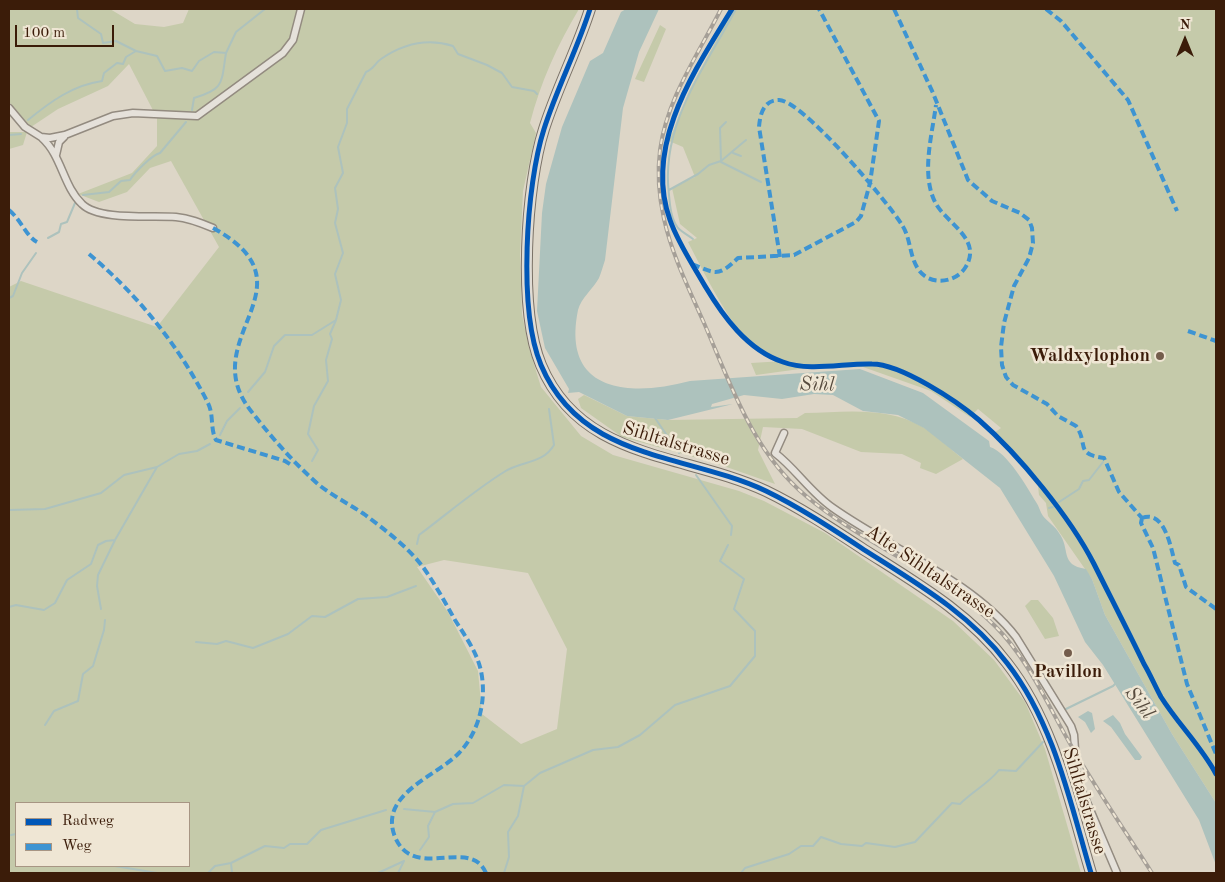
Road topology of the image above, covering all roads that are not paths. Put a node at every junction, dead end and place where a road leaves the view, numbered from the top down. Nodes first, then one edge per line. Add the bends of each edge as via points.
1 (301, 9) edge
2 (590, 9) edge
3 (9, 108) edge
4 (65, 135) junction
5 (41, 137) junction
6 (56, 155) junction
7 (213, 228) dead end
8 (784, 433) dead end
9 (1091, 873) edge
10 (1118, 873) edge

1 - 4 street via 293,40 283,53 197,116 133,113 112,116
2 - 9 main road, Sihltalstrasse via 544,130 532,183 529,316 536,351 549,383 577,417 606,437 638,451 732,477 780,498 926,589 969,621 1013,670 1039,715
3 - 5 street via 25,127
4 - 5 street
4 - 6 street via 59,142
5 - 6 street
6 - 7 street via 76,197 92,211 178,217
8 - 10 street, Alte Sihltalstrasse via 775,453 819,498 977,599 1016,637 1071,726 1077,779

